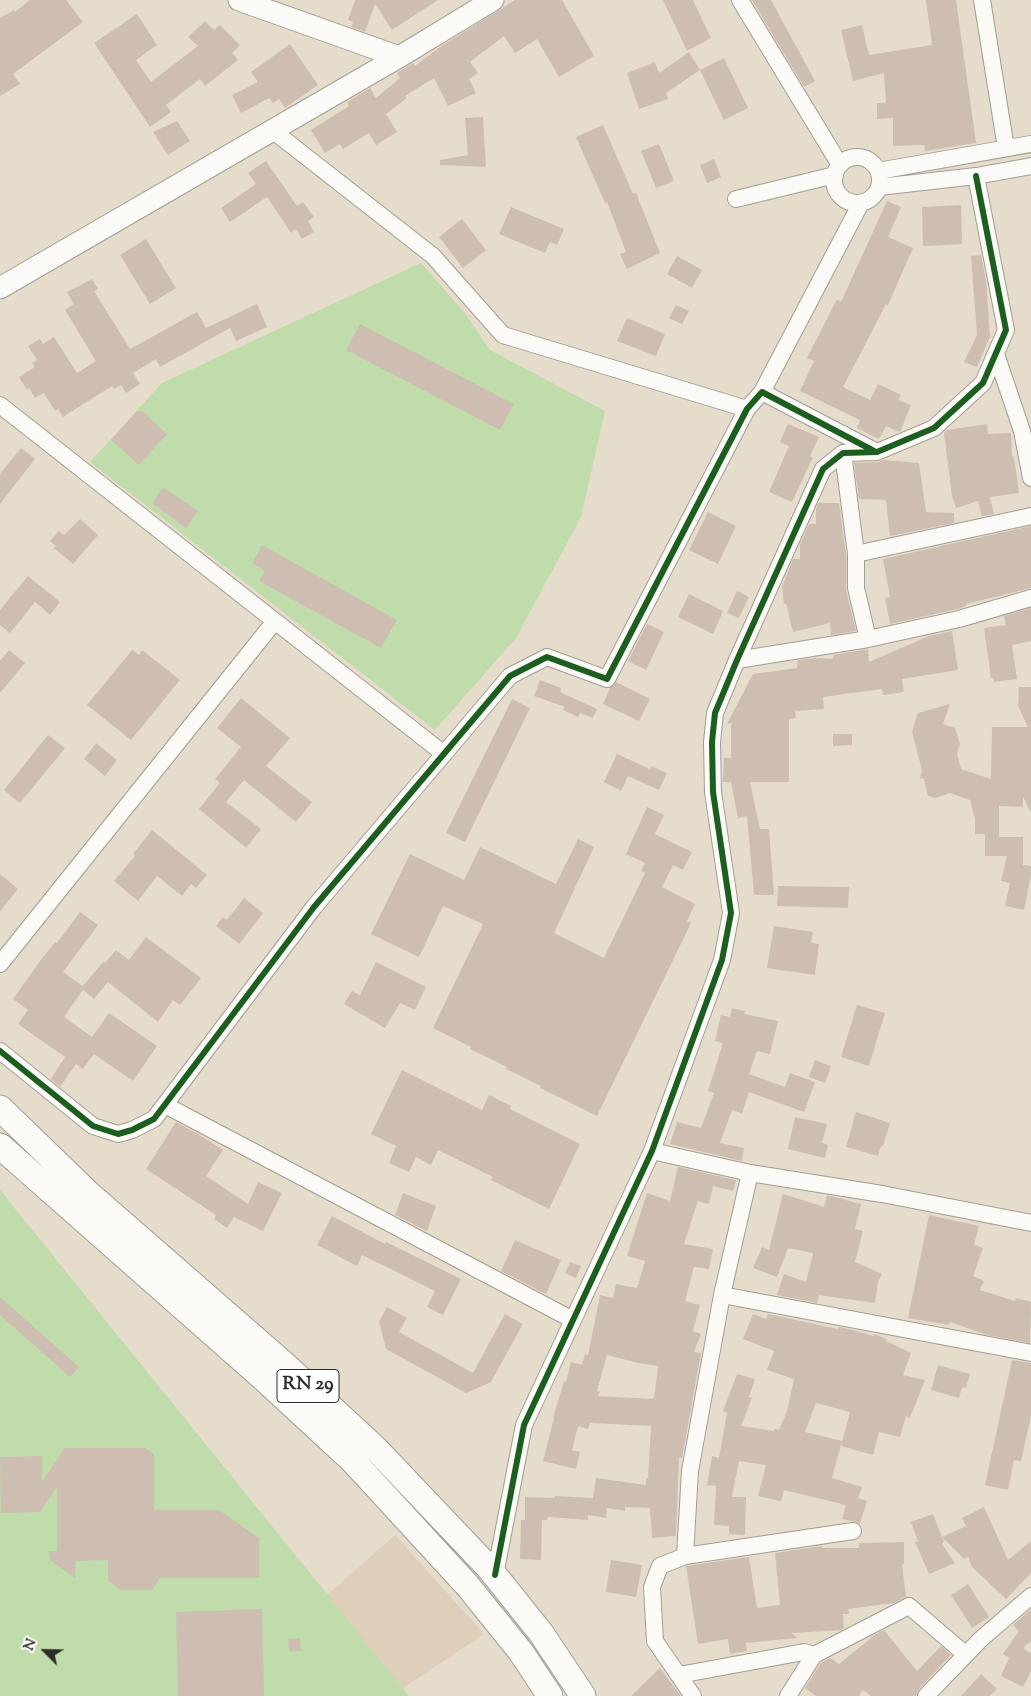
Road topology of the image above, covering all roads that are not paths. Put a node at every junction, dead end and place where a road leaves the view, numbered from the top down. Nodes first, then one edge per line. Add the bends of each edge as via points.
1 (239, 0) edge
2 (493, 0) edge
3 (740, 0) edge
4 (982, 0) edge
5 (399, 57) junction
6 (272, 130) junction
7 (1031, 144) edge
8 (1006, 148) junction
9 (1031, 166) edge
10 (838, 170) junction
11 (976, 176) junction
12 (879, 179) junction
13 (736, 199) dead end
14 (861, 203) junction
15 (0, 288) edge
16 (996, 354) junction
17 (762, 392) junction
18 (0, 405) edge
19 (747, 409) junction
20 (877, 452) junction
21 (843, 453) junction
22 (1031, 478) edge
23 (1031, 516) edge
24 (856, 554) junction
25 (1031, 598) edge
26 (275, 621) junction
27 (868, 639) junction
28 (737, 660) junction
29 (444, 754) junction
30 (0, 964) edge
31 (0, 1051) edge
32 (165, 1105) junction
33 (0, 1108) edge
34 (0, 1146) edge
35 (652, 1151) junction
36 (750, 1173) junction
37 (1031, 1223) edge
38 (722, 1296) junction
39 (573, 1320) junction
40 (1031, 1353) edge
41 (853, 1530) dead end
42 (685, 1556) junction
43 (494, 1575) junction
44 (1031, 1596) edge
45 (814, 1654) junction
46 (965, 1654) junction
47 (679, 1675) junction
48 (543, 1694) edge
49 (583, 1696) edge
50 (692, 1696) edge
51 (788, 1696) edge
52 (926, 1696) edge

1 - 5 main road
2 - 5 main road
3 - 10 street
4 - 8 street
5 - 6 main road
6 - 15 main road
6 - 19 street via 432,256 503,335
7 - 8 street
8 - 12 street
9 - 11 street
10 - 12 street via 853,158 861,158 868,160
10 - 13 street
10 - 14 street via 834,182 840,196 846,201
11 - 12 street
11 - 16 street via 1006,330
12 - 14 street via 872,198
14 - 17 street
16 - 20 street via 983,383 934,428
16 - 22 street via 1022,430
17 - 19 street
17 - 20 street
18 - 26 street
19 - 29 street via 607,679 547,656 510,676
20 - 21 street
21 - 24 street
21 - 28 street via 823,469
23 - 24 street
24 - 27 street via 856,588
25 - 27 street via 960,619
26 - 29 street
26 - 30 street
27 - 28 street
28 - 35 street via 715,713 712,742 714,792 731,913 722,960
29 - 32 street via 314,908
31 - 32 street via 93,1126 118,1134 132,1130 154,1119
32 - 39 street
33 - 43 highway, RN 29 via 89,1194 285,1364 370,1443
34 - 48 highway, RN 29 via 353,1461 467,1585 521,1652
35 - 36 street
35 - 39 street
36 - 37 street
36 - 38 street
38 - 40 street
38 - 42 street via 690,1472
39 - 43 street via 524,1425
41 - 42 street
42 - 47 street via 660,1566 652,1588 655,1641
43 - 49 highway, RN 29 via 541,1633
44 - 46 street
45 - 46 street via 910,1606
45 - 47 street via 804,1652
45 - 51 street
46 - 52 street
47 - 50 street

